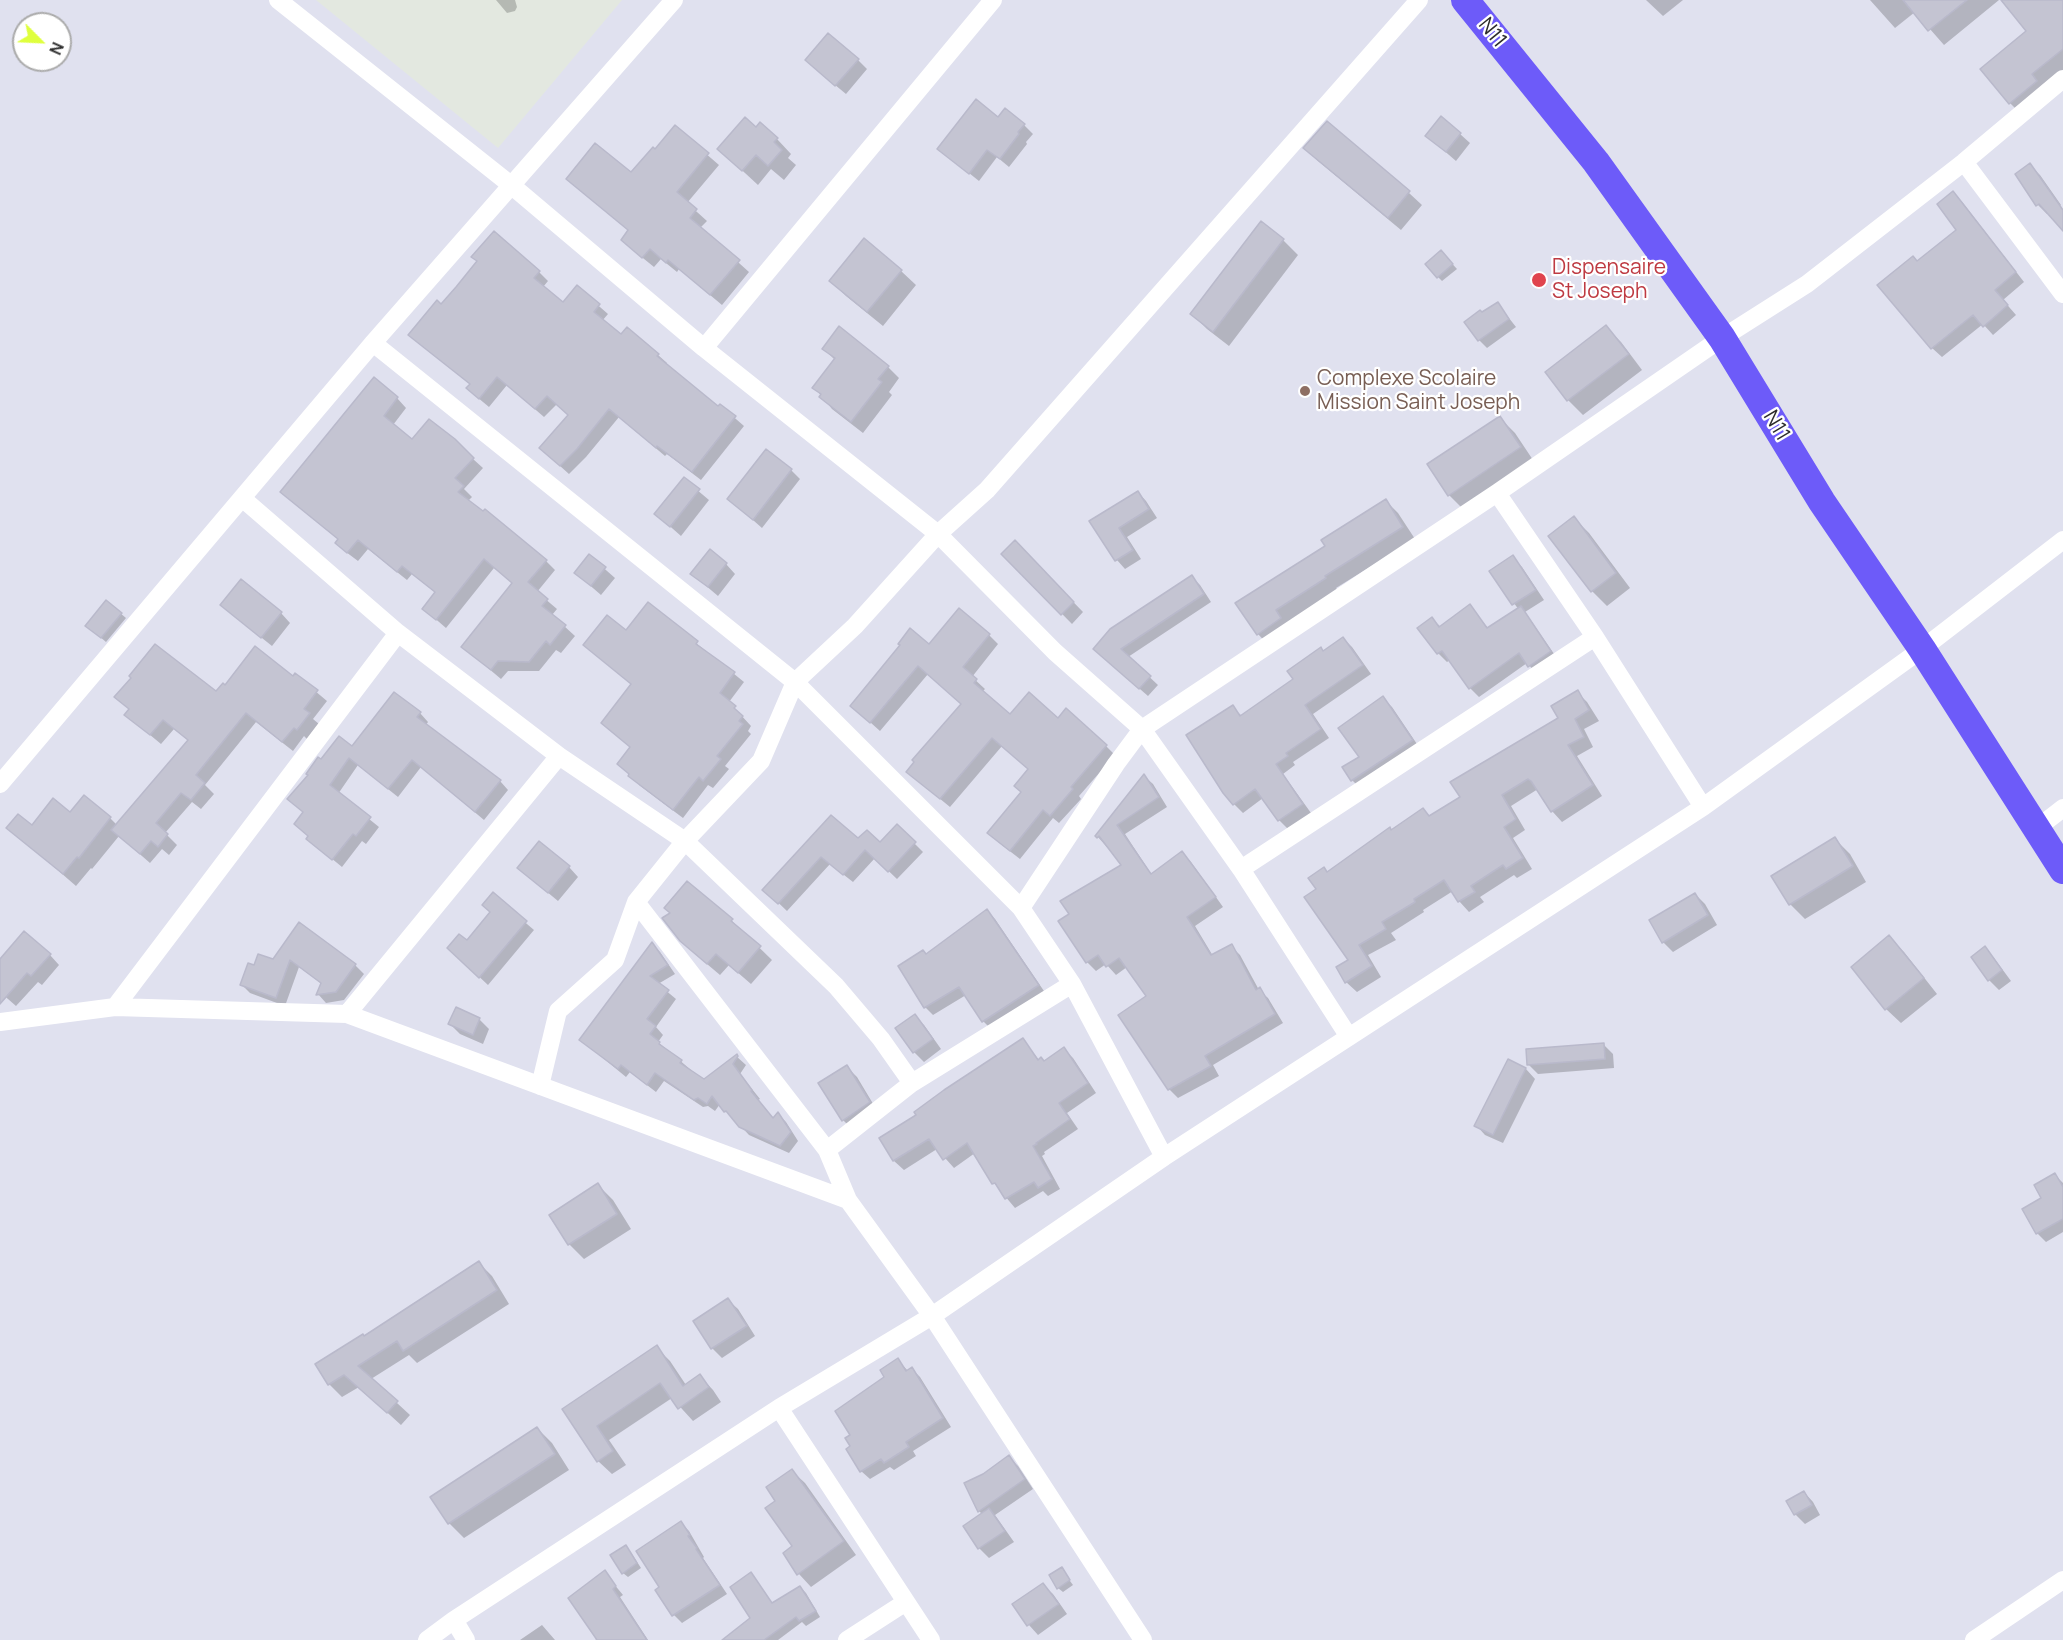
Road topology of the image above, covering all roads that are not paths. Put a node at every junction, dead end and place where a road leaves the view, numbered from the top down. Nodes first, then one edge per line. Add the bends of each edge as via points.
1 (278, 0) edge
2 (674, 0) edge
3 (993, 0) edge
4 (1419, 0) edge
5 (1465, 0) edge
6 (2063, 79) edge
7 (1964, 162) junction
8 (511, 185) junction
9 (2063, 294) edge
10 (1722, 338) junction
11 (373, 344) junction
12 (704, 348) junction
13 (1497, 493) junction
14 (242, 498) junction
15 (938, 534) junction
16 (2060, 550) edge
17 (398, 633) junction
18 (1595, 636) junction
19 (1922, 649) junction
20 (795, 682) junction
21 (1142, 729) junction
22 (559, 756) junction
23 (0, 784) edge
24 (1703, 807) junction
25 (2063, 808) edge
26 (2036, 829) junction
27 (685, 841) junction
28 (1241, 869) junction
29 (2063, 870) edge
30 (636, 902) junction
31 (1021, 908) junction
32 (1072, 984) junction
33 (115, 1007) junction
34 (347, 1014) junction
35 (0, 1022) edge
36 (1349, 1037) junction
37 (912, 1083) junction
38 (540, 1086) junction
39 (827, 1150) junction
40 (1164, 1157) junction
41 (848, 1200) junction
42 (932, 1316) junction
43 (779, 1408) junction
44 (2063, 1580) edge
45 (906, 1602) junction
46 (454, 1620) junction
47 (427, 1640) edge
48 (466, 1640) edge
49 (846, 1640) edge
50 (931, 1640) edge
51 (1143, 1640) edge
52 (1974, 1640) edge

1 - 8 street
2 - 8 street
3 - 12 street
4 - 15 street via 987,490
5 - 10 main road, N11 via 1596,162
6 - 7 street
7 - 9 street
7 - 10 street via 1807,284
8 - 11 street
8 - 12 street
10 - 13 street
10 - 19 main road, N11 via 1822,502
11 - 14 street
11 - 20 street
12 - 15 street
13 - 18 street
13 - 21 street
14 - 17 street
14 - 23 street
15 - 20 street via 855,626
15 - 21 street via 1055,652
16 - 19 street
17 - 22 street
17 - 33 street
18 - 24 street
18 - 28 street
19 - 24 street
19 - 26 main road, N11
20 - 27 street via 760,761
20 - 31 street
21 - 28 street
21 - 31 street
22 - 27 street
22 - 34 street
24 - 36 street
25 - 26 street
26 - 29 main road, N11
27 - 30 street
27 - 37 street via 836,986
28 - 36 street
30 - 38 street via 615,960 558,1011
30 - 39 street
31 - 32 street
32 - 37 street
32 - 40 street
33 - 34 street
33 - 35 street
34 - 38 street
36 - 40 street
37 - 39 street
38 - 41 street
39 - 41 street
40 - 42 street
41 - 42 street
42 - 43 street
42 - 51 street
43 - 45 street
43 - 46 street
44 - 52 street
45 - 49 street
45 - 50 street
46 - 47 street
46 - 48 street

